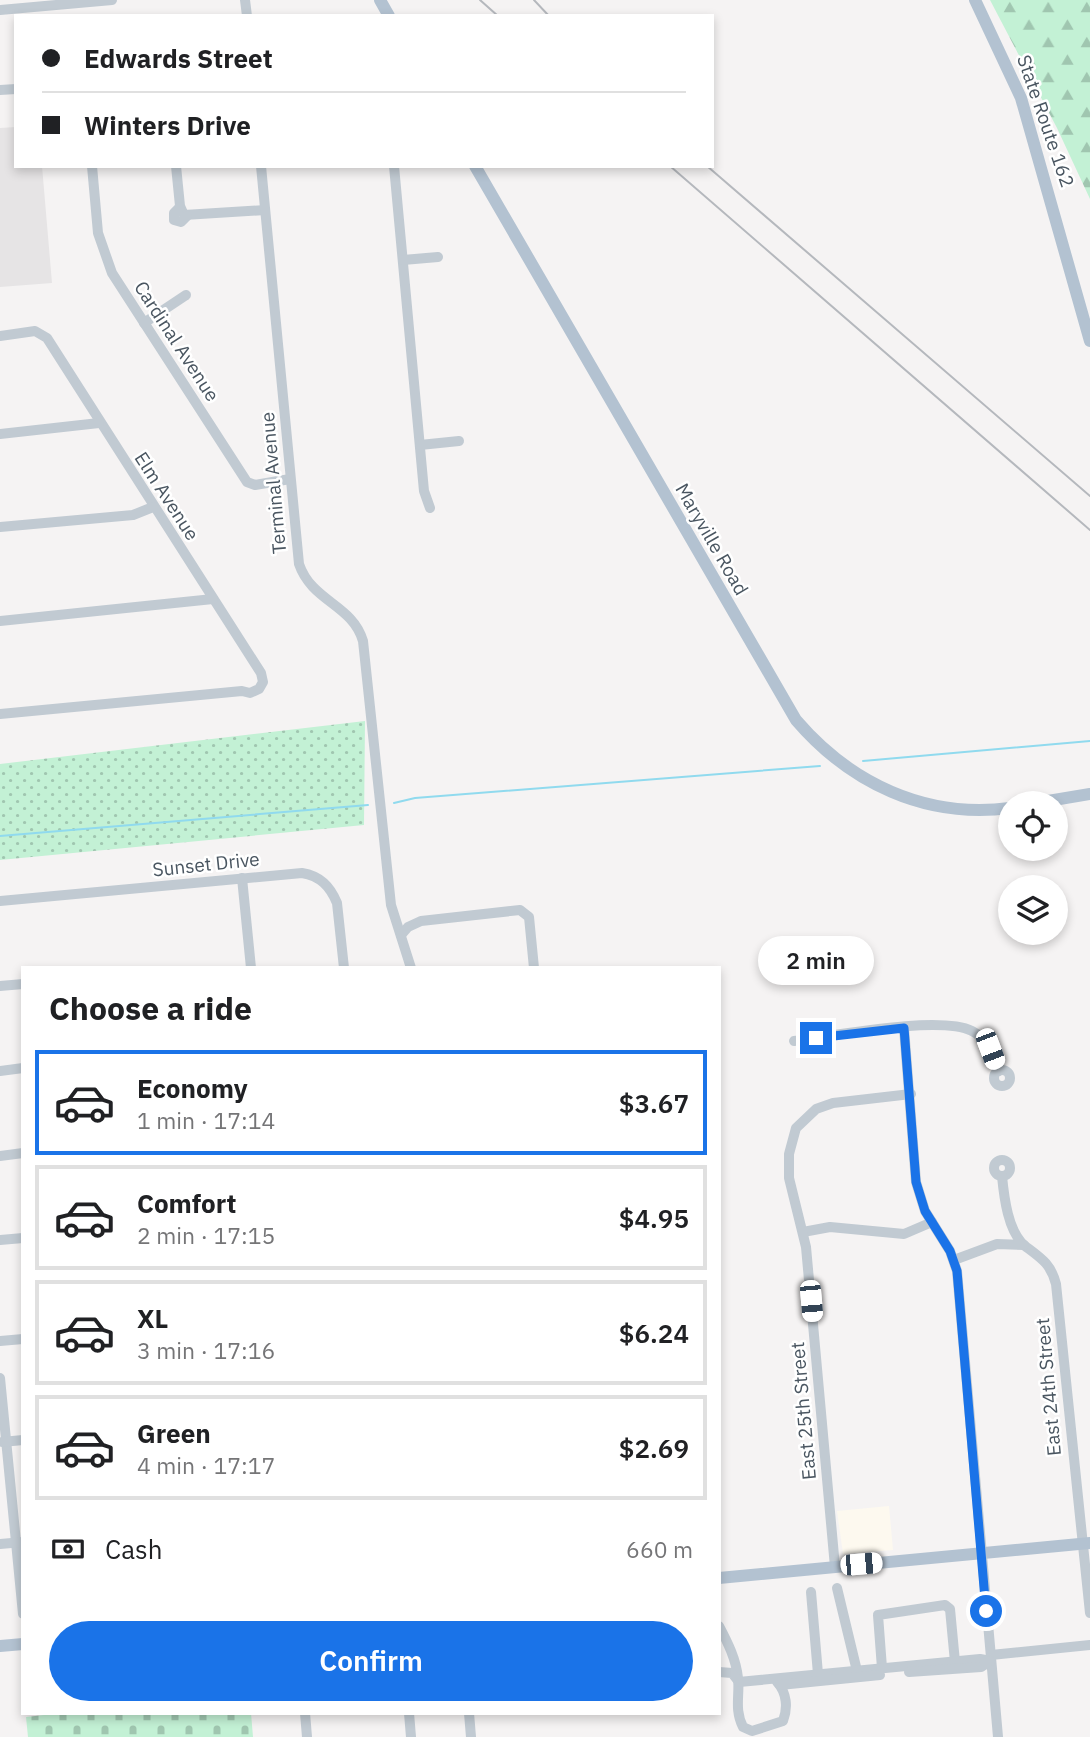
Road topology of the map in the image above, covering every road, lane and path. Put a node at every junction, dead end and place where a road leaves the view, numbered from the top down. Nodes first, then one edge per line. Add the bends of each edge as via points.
1 (112, 0) edge
2 (975, 0) edge
3 (0, 10) edge
4 (92, 168) edge
5 (176, 168) edge
6 (261, 168) edge
7 (394, 168) edge
8 (476, 168) edge
9 (265, 210) junction
10 (438, 257) dead end
11 (403, 260) junction
12 (186, 295) dead end
13 (144, 323) junction
14 (0, 336) edge
15 (1090, 341) edge
16 (99, 423) junction
17 (0, 434) edge
18 (459, 441) dead end
19 (420, 445) junction
20 (290, 479) junction
21 (153, 506) junction
22 (430, 508) dead end
23 (0, 527) edge
24 (213, 599) junction
25 (0, 621) edge
26 (0, 714) edge
27 (1090, 794) edge
28 (1068, 798) edge
29 (998, 808) edge
30 (242, 878) junction
31 (0, 901) edge
32 (401, 935) junction
33 (251, 966) edge
34 (344, 966) edge
35 (410, 966) edge
36 (534, 966) edge
37 (21, 984) edge
38 (0, 986) edge
39 (904, 1028) junction
40 (794, 1041) dead end
41 (21, 1069) edge
42 (0, 1071) edge
43 (999, 1071) dead end
44 (911, 1094) junction
45 (21, 1153) edge
46 (0, 1156) edge
47 (1002, 1176) dead end
48 (932, 1222) junction
49 (803, 1232) junction
50 (21, 1238) edge
51 (0, 1240) edge
52 (1024, 1245) junction
53 (954, 1260) junction
54 (21, 1339) edge
55 (0, 1341) edge
56 (0, 1378) edge
57 (21, 1440) edge
58 (3, 1442) edge
59 (19, 1542) edge
60 (1086, 1543) edge
61 (0, 1544) edge
62 (982, 1553) junction
63 (835, 1567) junction
64 (21, 1578) edge
65 (721, 1578) edge
66 (837, 1588) dead end
67 (811, 1592) dead end
68 (1090, 1613) edge
69 (721, 1630) edge
70 (21, 1644) edge
71 (1090, 1645) edge
72 (0, 1646) edge
73 (991, 1658) junction
74 (955, 1662) junction
75 (883, 1668) junction
76 (856, 1671) junction
77 (721, 1672) edge
78 (818, 1674) junction
79 (739, 1682) junction
80 (776, 1682) junction
81 (305, 1715) edge
82 (409, 1715) edge
83 (469, 1715) edge
84 (307, 1737) edge
85 (411, 1737) edge
86 (471, 1737) edge
87 (998, 1737) edge

1 - 3 street
2 - 15 main road, State Route 162 via 1021,98
4 - 13 street, Cardinal Avenue via 101,247
5 - 9 street via 183,212
6 - 9 street, Terminal Avenue
7 - 11 street
8 - 29 main road, Maryville Road via 796,720 839,763 897,795 952,809
9 - 20 street, Terminal Avenue
10 - 11 street
11 - 19 street
12 - 13 street
13 - 20 street, Cardinal Avenue via 247,482 255,485
14 - 16 street, Elm Avenue via 35,331 47,338
16 - 17 street
16 - 21 street, Elm Avenue
18 - 19 street
19 - 22 street
20 - 32 street, Terminal Avenue via 302,574 313,590 351,619 363,641 390,892
21 - 23 street via 133,514
21 - 24 street, Elm Avenue
24 - 25 street
24 - 26 street, Elm Avenue via 261,673 261,686 250,693
27 - 28 main road
30 - 31 street, Sunset Drive
30 - 33 street
30 - 34 street, Sunset Drive via 302,873 324,882 337,903
32 - 35 street, Terminal Avenue
32 - 36 street via 421,921 520,910 529,917
37 - 38 street
39 - 40 street
39 - 43 street via 945,1026 972,1031 986,1042
39 - 44 street
41 - 42 street
44 - 48 street via 916,1182
44 - 49 street, East 25th Street via 833,1103 801,1121 792,1138 788,1166
45 - 46 street
47 - 52 street, East 24th Street via 1010,1218
48 - 49 street via 904,1234 830,1227
48 - 53 street
49 - 63 street, East 25th Street
50 - 51 street
52 - 53 street via 997,1244
52 - 60 street, East 24th Street via 1044,1258 1056,1284
53 - 62 street
54 - 55 street
56 - 58 street
57 - 58 street
58 - 59 street
59 - 61 street
59 - 64 street
60 - 62 main road
60 - 68 street, East 24th Street
62 - 63 main road
62 - 73 street
63 - 65 main road
66 - 76 street
67 - 78 street
69 - 79 street via 733,1653
70 - 72 main road
71 - 73 street
73 - 74 street
73 - 80 street via 981,1667
73 - 87 street
74 - 75 street
74 - 75 street via 950,1609 945,1605 878,1615
75 - 76 street
76 - 78 street
77 - 79 street via 732,1672
78 - 80 street
79 - 80 street
79 - 80 street via 738,1719 752,1731 783,1721 787,1712
81 - 84 street
82 - 85 street
83 - 86 street

